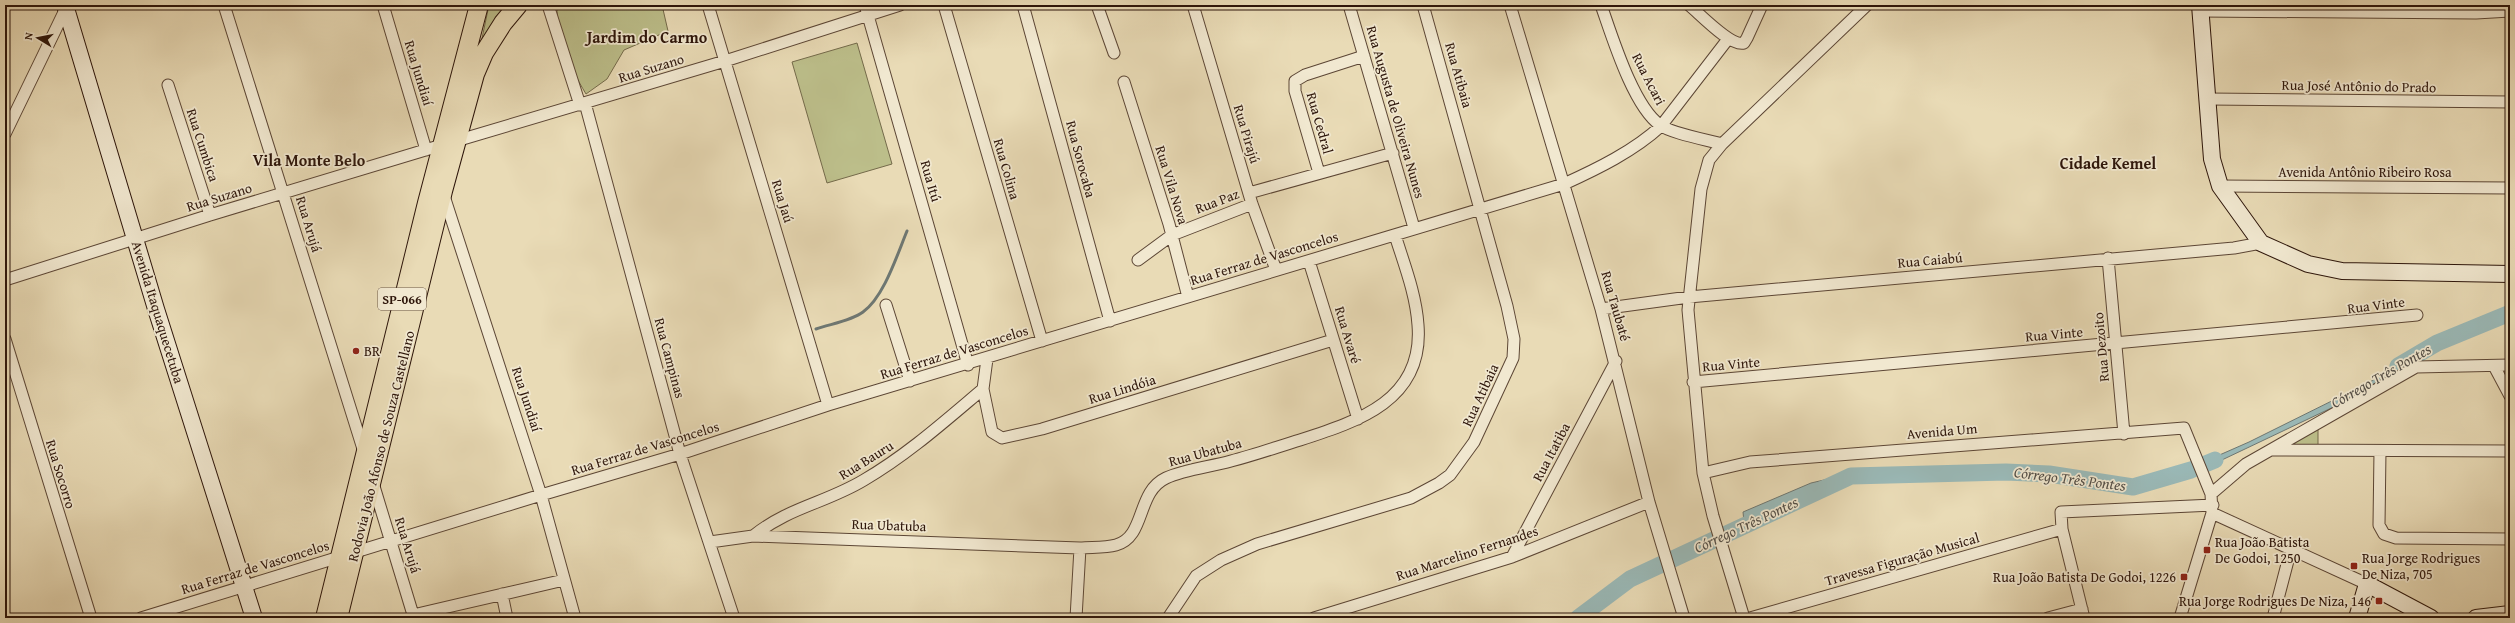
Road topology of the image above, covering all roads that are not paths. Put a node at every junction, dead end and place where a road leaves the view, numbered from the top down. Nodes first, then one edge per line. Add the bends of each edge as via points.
1 (224, 5) edge
2 (383, 5) edge
3 (478, 5) edge
4 (518, 5) edge
5 (548, 5) edge
6 (708, 5) edge
7 (900, 5) edge
8 (944, 5) edge
9 (1023, 5) edge
10 (1097, 5) edge
11 (1193, 5) edge
12 (1349, 5) edge
13 (1423, 5) edge
14 (1510, 5) edge
15 (1601, 5) edge
16 (1689, 5) edge
17 (1762, 5) edge
18 (1867, 5) edge
19 (65, 6) edge
20 (2201, 8) edge
21 (867, 10) edge
22 (2510, 10) edge
23 (1728, 39) junction
24 (1114, 53) dead end
25 (1364, 56) junction
26 (725, 61) junction
27 (1124, 82) dead end
28 (168, 85) dead end
29 (2208, 99) junction
30 (2510, 102) edge
31 (583, 104) junction
32 (1661, 126) junction
33 (5, 134) edge
34 (1722, 144) junction
35 (441, 146) junction
36 (1393, 153) junction
37 (1319, 173) junction
38 (1564, 184) junction
39 (2220, 186) junction
40 (2510, 188) edge
41 (443, 191) junction
42 (284, 193) junction
43 (1250, 198) junction
44 (1481, 208) junction
45 (210, 215) junction
46 (1414, 228) junction
47 (1394, 234) junction
48 (1172, 235) junction
49 (135, 239) junction
50 (2261, 242) junction
51 (2108, 258) junction
52 (1138, 260) dead end
53 (1309, 261) junction
54 (1276, 270) junction
55 (2510, 274) edge
56 (5, 280) edge
57 (1188, 297) junction
58 (1689, 297) junction
59 (886, 305) dead end
60 (1601, 309) junction
61 (2417, 315) dead end
62 (1110, 321) junction
63 (5, 339) edge
64 (1333, 340) junction
65 (1042, 341) junction
66 (2116, 343) junction
67 (987, 359) junction
68 (1616, 361) junction
69 (968, 365) junction
70 (2494, 366) junction
71 (2510, 366) edge
72 (910, 381) junction
73 (1693, 382) junction
74 (983, 389) junction
75 (2510, 396) edge
76 (828, 406) junction
77 (1358, 419) junction
78 (2124, 434) junction
79 (2270, 450) junction
80 (2380, 451) junction
81 (2510, 451) edge
82 (364, 452) junction
83 (680, 454) junction
84 (1703, 473) junction
85 (372, 480) junction
86 (541, 495) junction
87 (1649, 502) junction
88 (2212, 504) junction
89 (2062, 529) junction
90 (753, 536) junction
91 (2510, 539) edge
92 (391, 542) junction
93 (710, 542) junction
94 (1080, 548) junction
95 (2291, 549) junction
96 (348, 555) junction
97 (1512, 557) junction
98 (564, 580) junction
99 (2367, 584) junction
100 (245, 585) junction
101 (502, 594) junction
102 (2083, 614) edge
103 (2510, 614) edge
104 (414, 616) edge
105 (91, 618) edge
106 (141, 618) edge
107 (254, 618) edge
108 (325, 618) edge
109 (338, 618) edge
110 (507, 618) edge
111 (575, 618) edge
112 (734, 618) edge
113 (1076, 618) edge
114 (1168, 618) edge
115 (1314, 618) edge
116 (1684, 618) edge
117 (1744, 618) edge
118 (1750, 618) edge
119 (2048, 618) edge
120 (2180, 618) edge
121 (2273, 618) edge
122 (2357, 618) edge
123 (2431, 618) edge
124 (2476, 618) edge

1 - 42 street, Rua Arujá
2 - 35 street, Rua Jundiaí
3 - 35 main road, Rodovia João Afonso de Souza Castellano / SP-066
4 - 35 main road, Rodovia João Afonso de Souza Castellano / SP-066 via 503,22 484,53
5 - 31 street, Rua Campinas
6 - 26 street, Rua Jaú
7 - 21 street, Rua Suzano
8 - 65 street, Rua Colina
9 - 62 street, Rua Sorocaba
10 - 24 street
11 - 43 street, Rua Pirajú
12 - 25 street, Rua Augusta de Oliveira Nunes
13 - 44 street, Rua Atibaia
14 - 38 street, Rua Taubaté
15 - 32 street, Rua Acari via 1633,85 1650,115
16 - 23 street
17 - 23 street via 1744,43 1739,44
18 - 34 street
19 - 33 street
19 - 49 main road, Avenida Itaquaquecetuba
20 - 22 street via 2476,13
20 - 29 main road
21 - 26 street, Rua Suzano
21 - 69 street, Rua Itú
23 - 32 street, Rua Ferraz de Vasconcelos
25 - 36 street, Rua Augusta de Oliveira Nunes
25 - 37 street, Rua Cedral via 1305,75 1295,82
26 - 31 street, Rua Suzano
26 - 76 street, Rua Jaú
27 - 48 street, Rua Vila Nova
28 - 45 street, Rua Cumbica
29 - 30 street, Rua José Antônio do Prado
29 - 39 main road via 2212,159
31 - 35 street, Rua Suzano
31 - 83 street, Rua Campinas
32 - 34 street, Rua Acari
32 - 38 street, Rua Ferraz de Vasconcelos via 1623,153
34 - 58 street via 1709,160 1702,183
35 - 41 main road, Rodovia João Afonso de Souza Castellano / SP-066
35 - 42 street, Rua Suzano
35 - 82 main road, Rodovia João Afonso de Souza Castellano / SP-066
36 - 37 street, Rua Paz
36 - 46 street, Rua Augusta de Oliveira Nunes
37 - 43 street, Rua Paz
38 - 44 street, Rua Ferraz de Vasconcelos
38 - 60 street, Rua Taubaté
39 - 40 street, Avenida Antônio Ribeiro Rosa
39 - 50 main road
41 - 85 main road, Rodovia João Afonso de Souza Castellano / SP-066
41 - 86 street, Rua Jundiaí
42 - 45 street, Rua Suzano
42 - 82 street, Rua Arujá
43 - 48 street, Rua Paz
43 - 54 street, Rua Pirajú
44 - 46 street, Rua Ferraz de Vasconcelos
44 - 114 street, Rua Atibaia via 1513,332 1513,358 1474,442 1450,475 1439,484 1411,498 1258,544 1221,560 1196,576
45 - 49 street, Rua Suzano
46 - 47 street, Rua Ferraz de Vasconcelos
47 - 53 street, Rua Ferraz de Vasconcelos
47 - 77 street, Rua Ubatuba via 1415,298 1418,326 1415,363 1409,376 1387,403
48 - 52 street, Rua Paz
48 - 57 street, Rua Vila Nova
49 - 56 street, Rua Suzano
49 - 100 main road, Avenida Itaquaquecetuba
50 - 51 street, Rua Caiabú via 2234,248
50 - 55 main road via 2308,264 2342,270
51 - 58 street, Rua Caiabú
51 - 66 street, Rua Dezoito
53 - 54 street, Rua Ferraz de Vasconcelos
53 - 64 street, Rua Avaré
54 - 57 street, Rua Ferraz de Vasconcelos
57 - 62 street, Rua Ferraz de Vasconcelos
58 - 60 street, Rua Caiabú
58 - 73 street
59 - 72 street
60 - 68 street, Rua Taubaté
61 - 66 street, Rua Vinte
62 - 65 street, Rua Ferraz de Vasconcelos
63 - 105 street, Rua Socorro
64 - 74 street, Rua Lindóia via 1042,430 1002,438 992,432
64 - 77 street, Rua Avaré
65 - 67 street, Rua Ferraz de Vasconcelos
66 - 73 street, Rua Vinte
66 - 78 street, Rua Dezoito
67 - 69 street, Rua Ferraz de Vasconcelos
67 - 74 street, Rua Lindóia
68 - 87 street, Rua Taubaté
68 - 97 street, Rua Itatiba
69 - 72 street, Rua Ferraz de Vasconcelos
70 - 71 street
70 - 75 street
70 - 79 street via 2416,367
72 - 76 street, Rua Ferraz de Vasconcelos
73 - 84 street
74 - 90 street, Rua Bauru via 914,447 865,480 840,494 779,517
76 - 83 street, Rua Ferraz de Vasconcelos
77 - 94 street, Rua Ubatuba via 1344,426 1239,459 1167,478 1155,485 1148,494 1136,528 1129,539 1117,545
78 - 84 street, Avenida Um via 1945,445 1750,462
78 - 88 street, Avenida Um via 2184,428
79 - 80 street
79 - 88 street via 2246,464
80 - 81 street
80 - 91 street via 2379,525 2384,534 2396,538
82 - 96 main road, Rodovia João Afonso de Souza Castellano / SP-066
83 - 86 street, Rua Ferraz de Vasconcelos
83 - 93 street, Rua Campinas
84 - 117 street via 1717,531
85 - 92 street, Rua Arujá
85 - 96 main road, Rodovia João Afonso de Souza Castellano / SP-066
86 - 92 street, Rua Ferraz de Vasconcelos
86 - 98 street, Rua Jundiaí
87 - 97 street, Rua Marcelino Fernandes
87 - 116 street, Rua Taubaté
88 - 89 street via 2061,512
88 - 95 street
88 - 120 street
89 - 102 street
89 - 118 street, Travessa Figuração Musical
90 - 93 street, Rua Ubatuba
90 - 94 street, Rua Ubatuba
92 - 96 street, Rua Ferraz de Vasconcelos
92 - 104 street, Rua Arujá
93 - 112 street, Rua Campinas
94 - 113 street
95 - 99 street
95 - 121 street
96 - 100 street, Rua Ferraz de Vasconcelos
96 - 108 main road, Rodovia João Afonso de Souza Castellano / SP-066
96 - 109 main road, Rodovia João Afonso de Souza Castellano / SP-066
97 - 115 street, Rua Marcelino Fernandes
98 - 101 street
98 - 111 street, Rua Jundiaí
99 - 122 main road
99 - 123 main road
100 - 106 street, Rua Ferraz de Vasconcelos
100 - 107 main road, Avenida Itaquaquecetuba
101 - 104 street
101 - 110 street
102 - 119 street
103 - 124 main road

